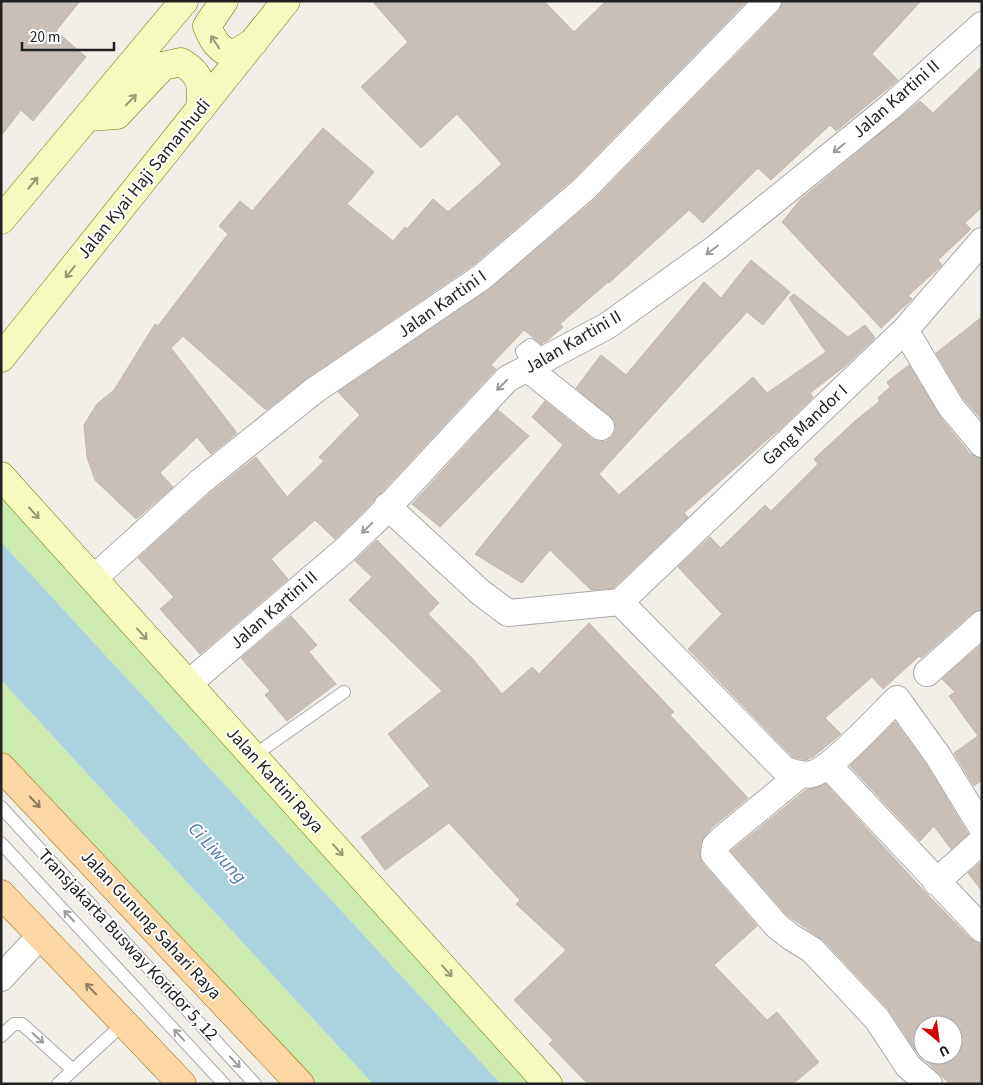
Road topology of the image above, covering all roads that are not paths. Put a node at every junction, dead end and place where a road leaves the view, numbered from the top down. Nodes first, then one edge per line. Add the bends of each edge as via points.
1 (184, 1) edge
2 (224, 1) edge
3 (286, 1) edge
4 (768, 1) edge
5 (982, 25) edge
6 (254, 42) junction
7 (200, 109) junction
8 (88, 117) junction
9 (1, 220) edge
10 (982, 241) edge
11 (905, 330) junction
12 (1, 358) edge
13 (535, 364) junction
14 (601, 427) dead end
15 (982, 444) edge
16 (1, 476) edge
17 (387, 506) junction
18 (93, 579) junction
19 (620, 602) junction
20 (982, 624) edge
21 (927, 673) dead end
22 (188, 684) junction
23 (344, 692) dead end
24 (253, 756) junction
25 (828, 765) junction
26 (1, 767) edge
27 (801, 774) junction
28 (1, 807) edge
29 (982, 828) edge
30 (982, 841) edge
31 (1, 843) edge
32 (936, 882) junction
33 (1, 894) edge
34 (982, 929) edge
35 (40, 936) junction
36 (1, 978) edge
37 (124, 1023) junction
38 (1, 1036) edge
39 (73, 1070) junction
40 (58, 1084) edge
41 (182, 1084) edge
42 (224, 1084) edge
43 (255, 1084) edge
44 (300, 1084) edge
45 (548, 1084) edge
46 (929, 1084) edge

1 - 8 main road
6 -> 2 main road via 233,55 221,50 212,39 207,26
3 - 6 main road, Jalan Kyai Haji Samanhudi
4 - 18 street, Jalan Kartini I via 584,188 482,277 315,390 200,482
5 -> 13 street, Jalan Kartini II via 888,108 716,247 607,326
6 - 7 main road, Jalan Kyai Haji Samanhudi
8 -> 7 main road via 117,115 164,66 182,62 193,69 202,85
7 -> 12 main road, Jalan Kyai Haji Samanhudi
9 -> 8 main road
10 - 11 street, Gang Mandor I
11 - 15 street via 951,407
11 - 19 street, Gang Mandor I
13 - 14 street
13 -> 17 street, Jalan Kartini II via 507,379
16 -> 18 main road, Jalan Kartini Raya
17 - 19 street via 480,592 508,613
17 -> 22 street, Jalan Kartini II via 345,550
18 -> 22 main road, Jalan Kartini Raya
19 - 27 street via 785,770
20 - 21 street
22 - 24 main road, Jalan Kartini Raya
23 - 24 lane
24 -> 45 main road, Jalan Kartini Raya
25 - 27 street via 812,774
25 - 29 street via 897,699 938,756
25 - 32 street
26 -> 44 main road, Jalan Gunung Sahari Raya
27 - 46 street via 722,839 715,846 714,854 778,926 812,950 878,1019 908,1066
28 -> 43 lane, Transjakarta Busway Koridor 5, 12
30 - 32 street
42 -> 31 lane, Transjakarta Busway Koridor 5, 12
32 - 34 street
33 - 35 main road
35 - 36 street
37 -> 35 main road
37 - 39 lane
37 - 41 main road
38 -> 39 lane via 14,1024 22,1024
39 - 40 lane

